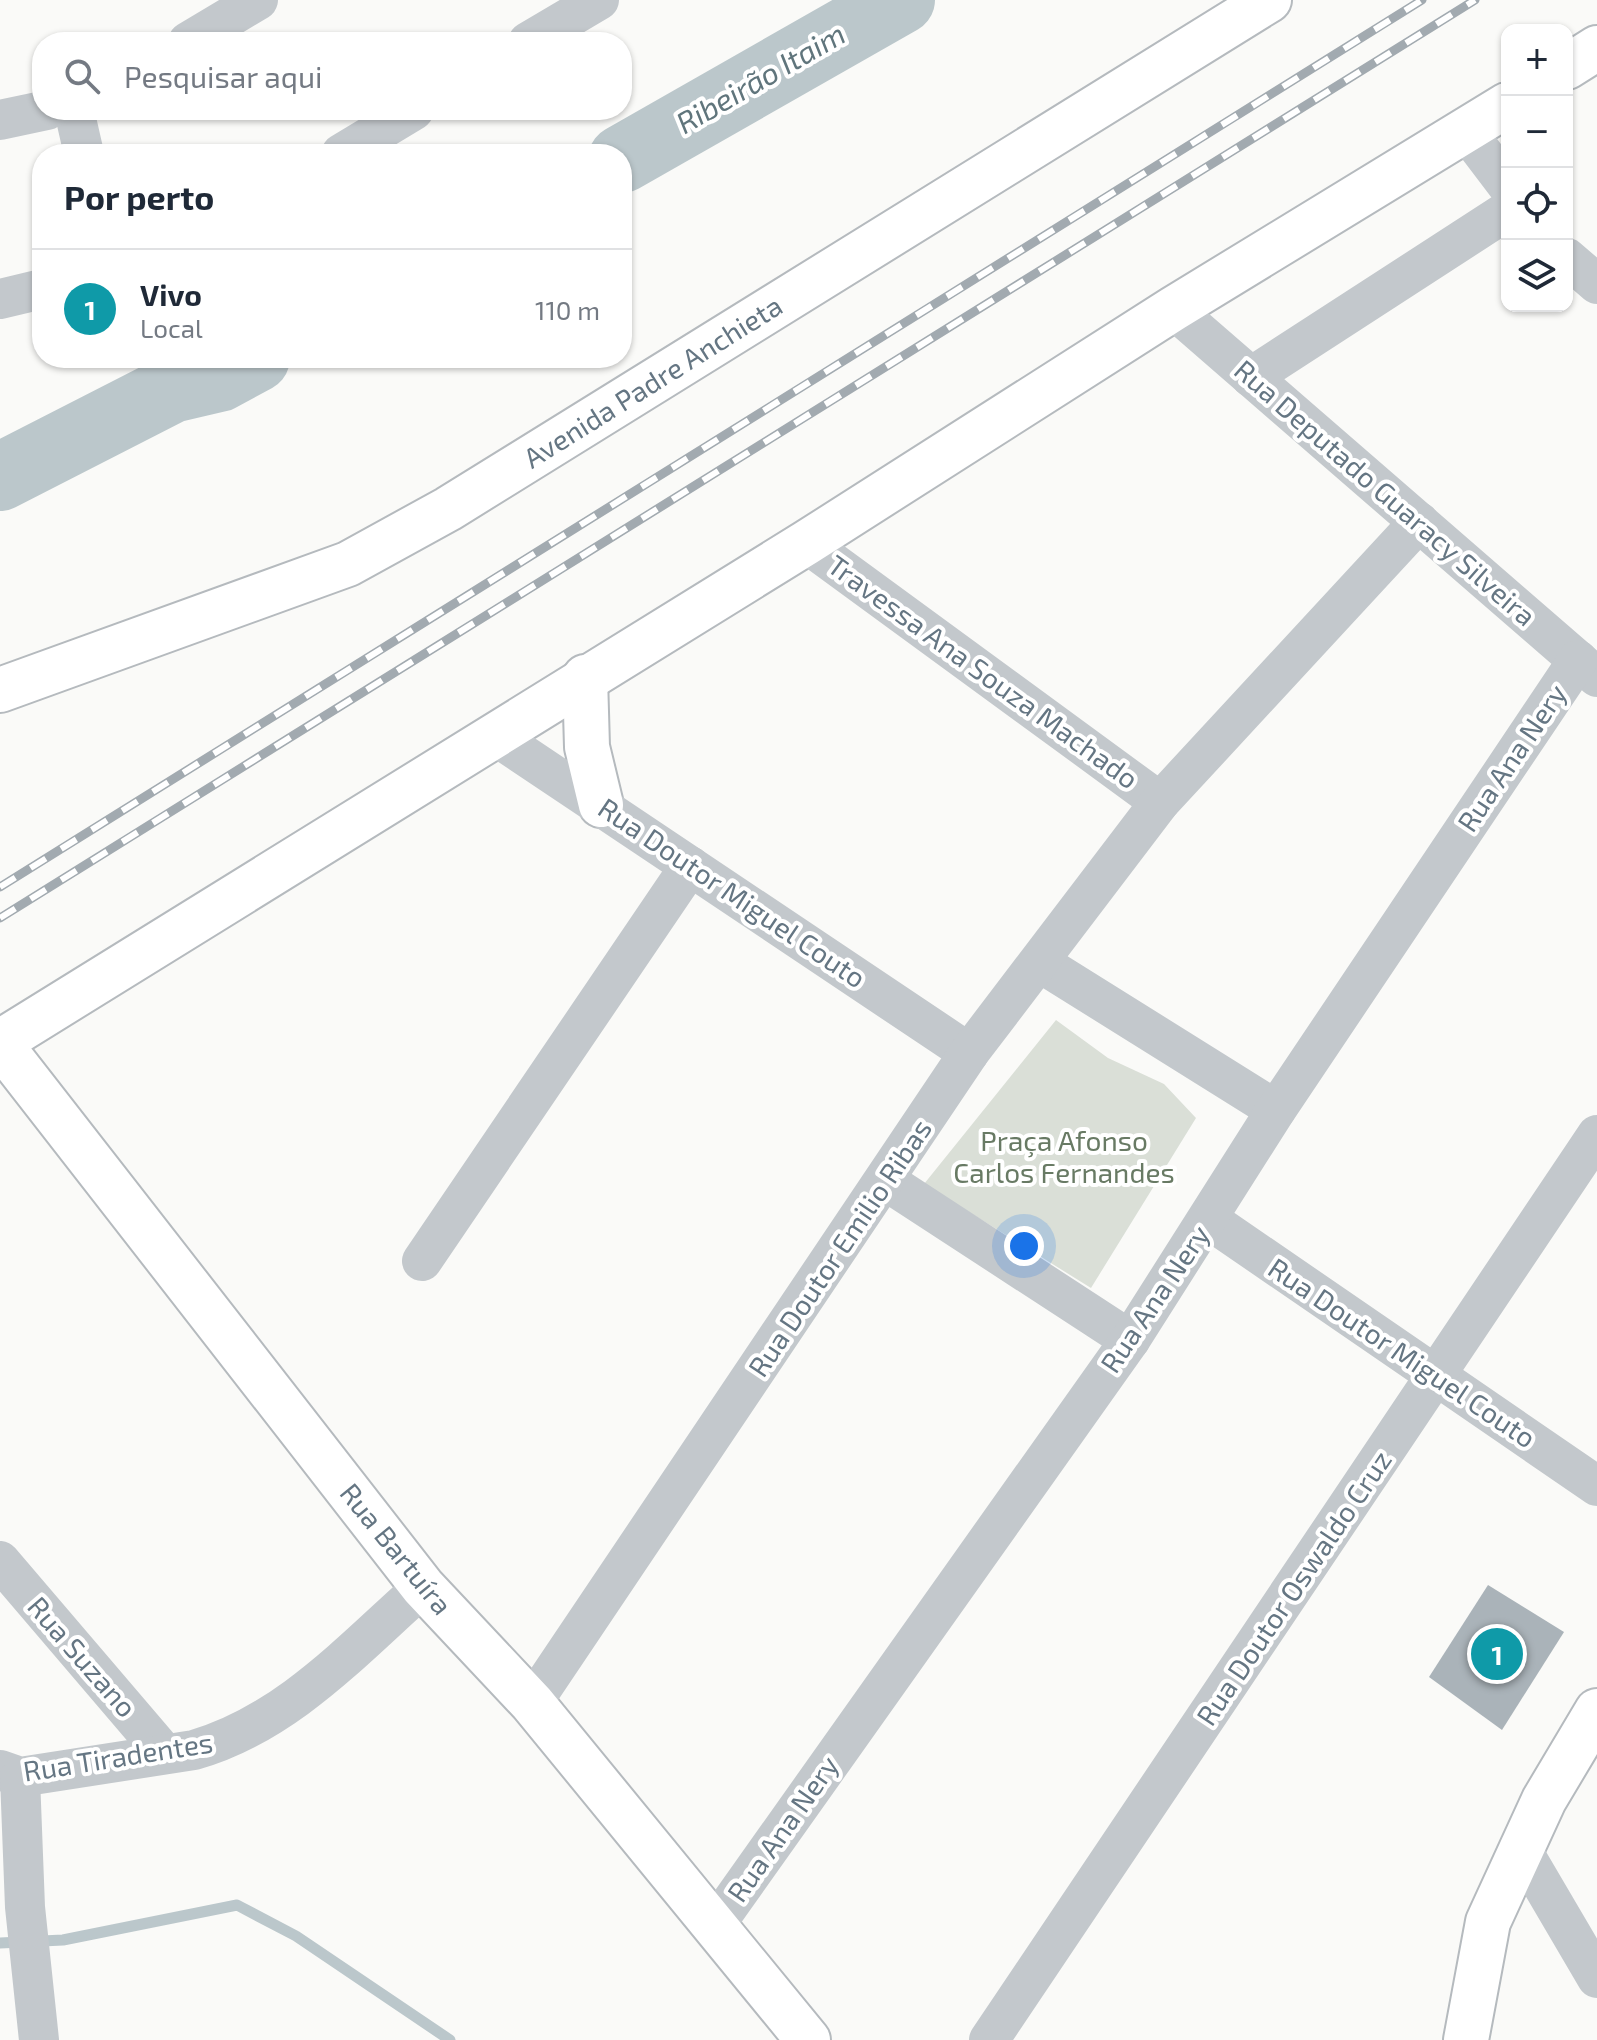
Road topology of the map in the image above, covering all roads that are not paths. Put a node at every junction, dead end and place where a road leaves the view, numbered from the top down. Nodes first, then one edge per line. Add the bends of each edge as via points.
1 (258, 0) edge
2 (599, 0) edge
3 (1269, 0) edge
4 (205, 32) edge
5 (545, 32) edge
6 (1597, 48) edge
7 (1573, 63) edge
8 (1501, 109) edge
9 (32, 113) edge
10 (0, 120) edge
11 (76, 120) edge
12 (397, 120) edge
13 (1466, 131) junction
14 (82, 144) edge
15 (358, 144) edge
16 (1501, 177) edge
17 (1501, 215) edge
18 (1573, 263) edge
19 (1597, 284) edge
20 (32, 291) edge
21 (0, 299) edge
22 (1173, 309) junction
23 (1251, 377) junction
24 (1419, 522) junction
25 (806, 543) junction
26 (1587, 669) edge
27 (585, 677) junction
28 (0, 690) edge
29 (494, 735) junction
30 (1160, 802) junction
31 (601, 805) junction
32 (690, 866) junction
33 (1039, 962) junction
34 (0, 1043) edge
35 (969, 1053) junction
36 (1276, 1110) junction
37 (1597, 1135) edge
38 (886, 1181) junction
39 (1208, 1219) junction
40 (422, 1261) dead end
41 (1130, 1340) junction
42 (1436, 1379) junction
43 (1597, 1486) edge
44 (0, 1561) edge
45 (423, 1587) junction
46 (532, 1703) junction
47 (1597, 1711) edge
48 (164, 1753) junction
49 (10, 1773) edge
50 (1520, 1847) junction
51 (715, 1925) junction
52 (1597, 1978) edge
53 (39, 2040) edge
54 (808, 2040) edge
55 (989, 2040) edge
56 (1466, 2040) edge

1 - 4 street
2 - 5 street
3 - 28 main road, Avenida Padre Anchieta via 461,500 348,564
6 - 7 main road
8 - 13 main road
9 - 10 street
11 - 14 street
12 - 15 street
13 - 16 street
13 - 22 main road
17 - 23 street
18 - 19 street
20 - 21 street
22 - 23 street, Rua Deputado Guaracy Silveira
22 - 25 main road
23 - 24 street, Rua Deputado Guaracy Silveira
24 - 26 street, Rua Deputado Guaracy Silveira
24 - 30 street, Rua Doutor Emilio Ribas
25 - 27 main road
25 - 30 street, Travessa Ana Souza Machado
26 - 36 street, Rua Ana Nery
27 - 29 main road
27 - 31 main road via 587,747
29 - 31 street, Rua Doutor Miguel Couto
29 - 34 main road
30 - 33 street, Rua Doutor Emilio Ribas
31 - 32 street, Rua Doutor Miguel Couto
32 - 35 street, Rua Doutor Miguel Couto
32 - 40 street
33 - 35 street, Rua Doutor Emilio Ribas
33 - 36 street
34 - 45 main road, Rua Bartuíra
35 - 38 street, Rua Doutor Emilio Ribas
36 - 39 street, Rua Ana Nery
37 - 42 street, Rua Doutor Oswaldo Cruz
38 - 41 street
38 - 46 street, Rua Doutor Emilio Ribas
39 - 41 street, Rua Ana Nery
39 - 42 street, Rua Doutor Miguel Couto
41 - 51 street, Rua Ana Nery
42 - 43 street, Rua Doutor Miguel Couto
42 - 55 street, Rua Doutor Oswaldo Cruz
44 - 48 street, Rua Suzano
45 - 46 main road, Rua Bartuíra
45 - 48 street, Rua Tiradentes via 292,1703 220,1743
46 - 51 main road, Rua Bartuíra
47 - 50 main road
48 - 49 street, Rua Tiradentes
49 - 53 street
50 - 52 street
50 - 56 main road via 1488,1922
51 - 54 main road, Rua Bartuíra

